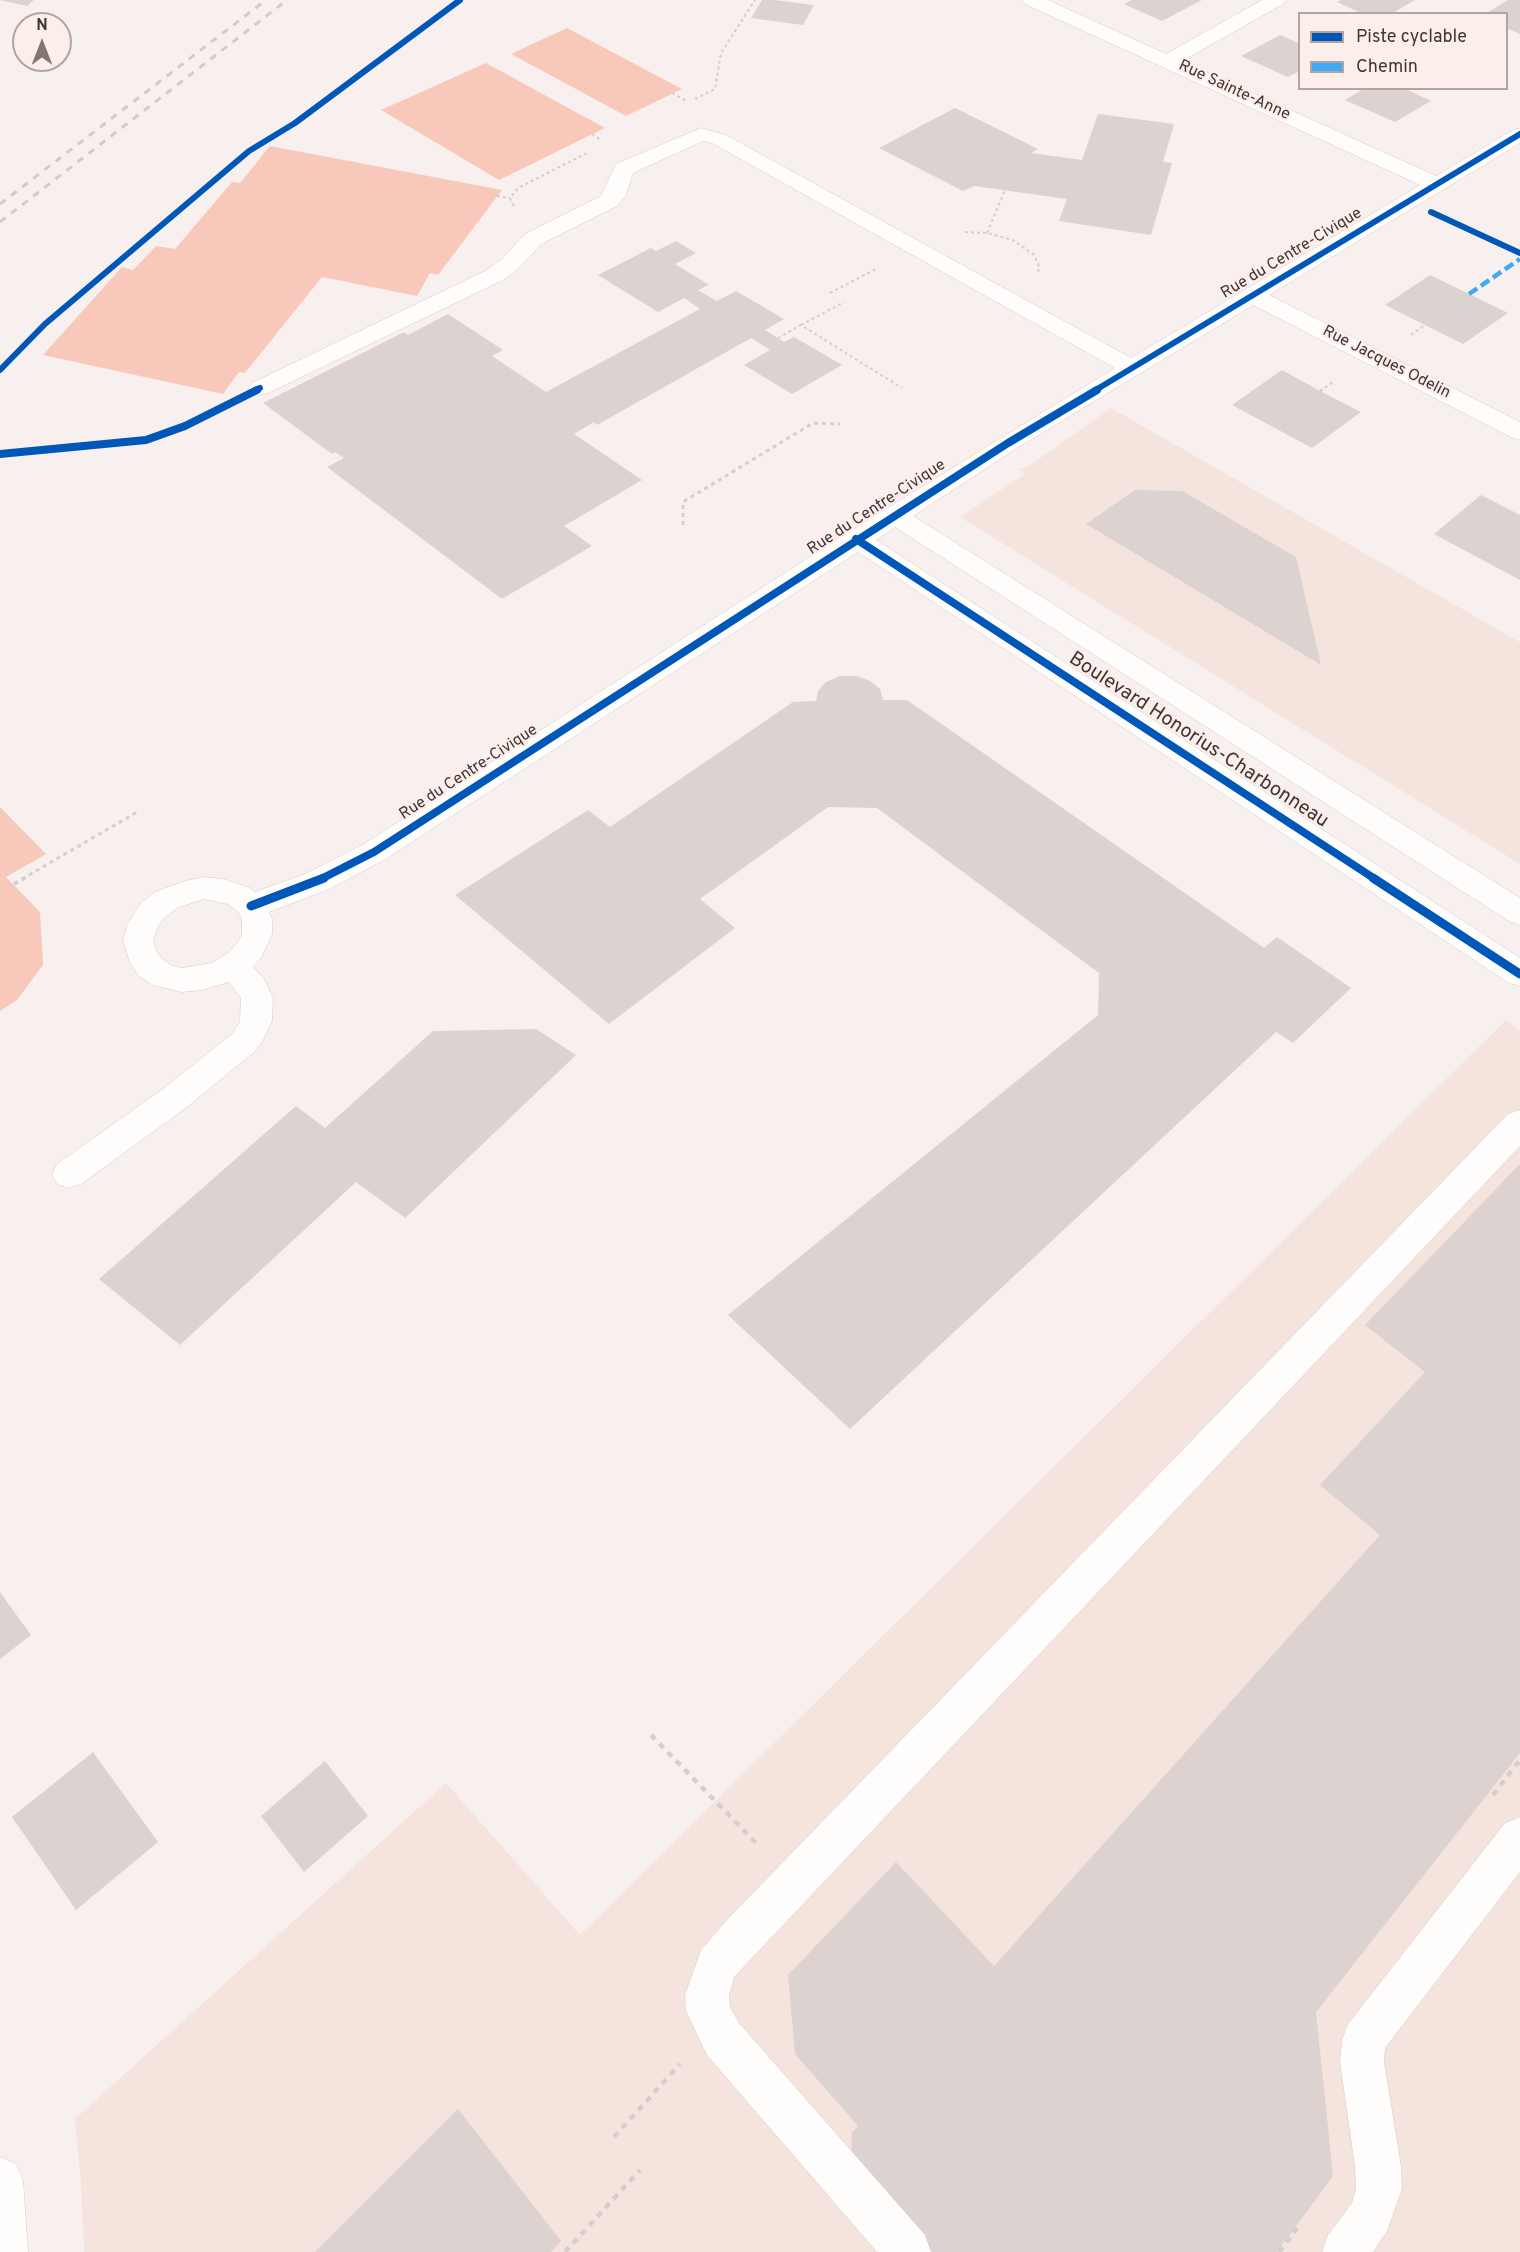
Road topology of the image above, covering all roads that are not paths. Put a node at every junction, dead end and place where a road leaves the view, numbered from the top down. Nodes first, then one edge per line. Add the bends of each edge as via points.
1 (1032, 0) edge
2 (1276, 0) edge
3 (1168, 61) junction
4 (1520, 134) edge
5 (1436, 184) junction
6 (1252, 295) junction
7 (1131, 368) junction
8 (260, 388) dead end
9 (1520, 432) edge
10 (894, 515) junction
11 (856, 539) junction
12 (251, 906) junction
13 (1520, 913) edge
14 (233, 966) junction
15 (1520, 974) edge
16 (1520, 1124) edge
17 (69, 1174) dead end
18 (1520, 1838) edge
19 (0, 2180) edge
20 (5, 2252) edge
21 (908, 2252) edge
22 (1345, 2252) edge

1 - 3 street, Rue Sainte-Anne
2 - 3 street
3 - 5 street, Rue Sainte-Anne
4 - 5 street, Rue du Centre-Civique
5 - 6 street, Rue du Centre-Civique
6 - 7 street, Rue du Centre-Civique
6 - 9 street, Rue Jacques Odelin
7 - 8 street via 719,140 701,134 624,169 609,201 542,234 495,275
7 - 10 street, Rue du Centre-Civique
10 - 11 street, Rue du Centre-Civique
10 - 13 street, Boulevard Honorius-Charbonneau
11 - 12 street, Rue du Centre-Civique via 374,852 316,882
11 - 15 street, Boulevard Honorius-Charbonneau
12 - 14 street via 257,919 257,933 251,948
12 - 14 street via 239,896 204,888 166,900 142,925 138,941 141,955 150,967 164,975 182,980 202,978
14 - 17 street via 257,998 251,1033 175,1098
16 - 21 street via 716,1965 707,1995 708,2011 723,2039
18 - 22 street via 1364,2040 1362,2062 1379,2189 1371,2215
19 - 20 street

